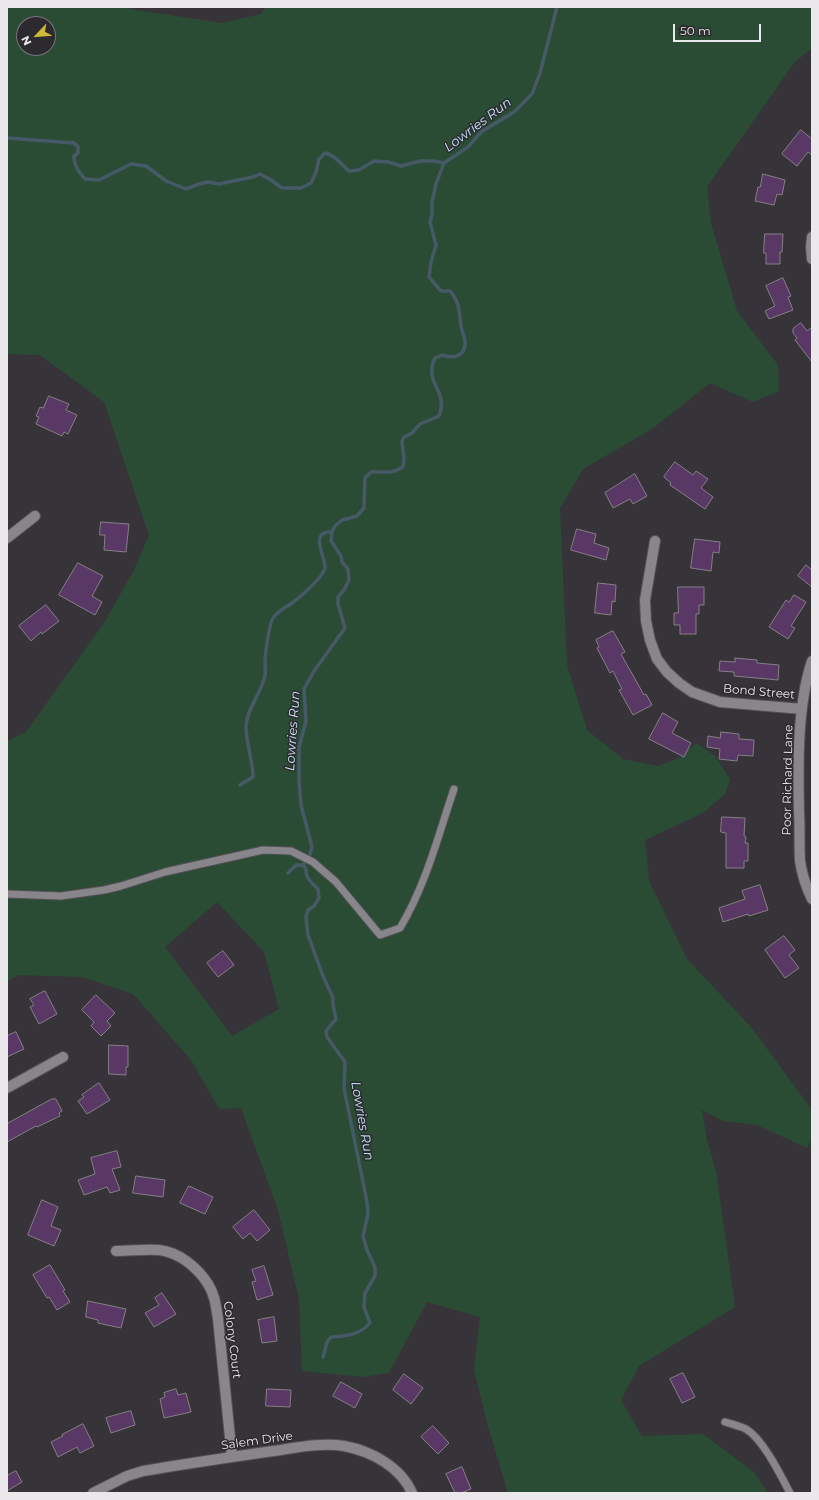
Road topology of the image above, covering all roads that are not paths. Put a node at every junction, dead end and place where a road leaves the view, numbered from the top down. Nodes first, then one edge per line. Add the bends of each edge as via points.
1 (812, 237) edge
2 (812, 259) edge
3 (35, 516) dead end
4 (7, 538) edge
5 (655, 541) dead end
6 (812, 661) edge
7 (802, 709) junction
8 (454, 789) dead end
9 (7, 894) edge
10 (812, 899) edge
11 (63, 1057) dead end
12 (7, 1088) edge
13 (116, 1251) dead end
14 (725, 1422) dead end
15 (232, 1457) junction
16 (93, 1493) edge
17 (412, 1493) edge
18 (790, 1493) edge

1 - 2 street
3 - 4 street
5 - 7 street, Bond Street via 645,600 646,621 657,659 667,672 692,692 720,702
6 - 7 street, Poor Richard Lane
7 - 10 street, Poor Richard Lane via 800,862
8 - 9 lane via 420,890 408,915 400,928 380,935 336,882 313,862 291,851 263,850 165,872 121,886 61,896
11 - 12 street
13 - 15 street, Colony Court via 160,1250 175,1254 199,1272 208,1284 215,1300 218,1319
14 - 18 lane via 746,1429 759,1442 776,1466
15 - 16 street, Salem Drive via 143,1471
15 - 17 street, Salem Drive via 330,1445 345,1446 386,1462 400,1475

